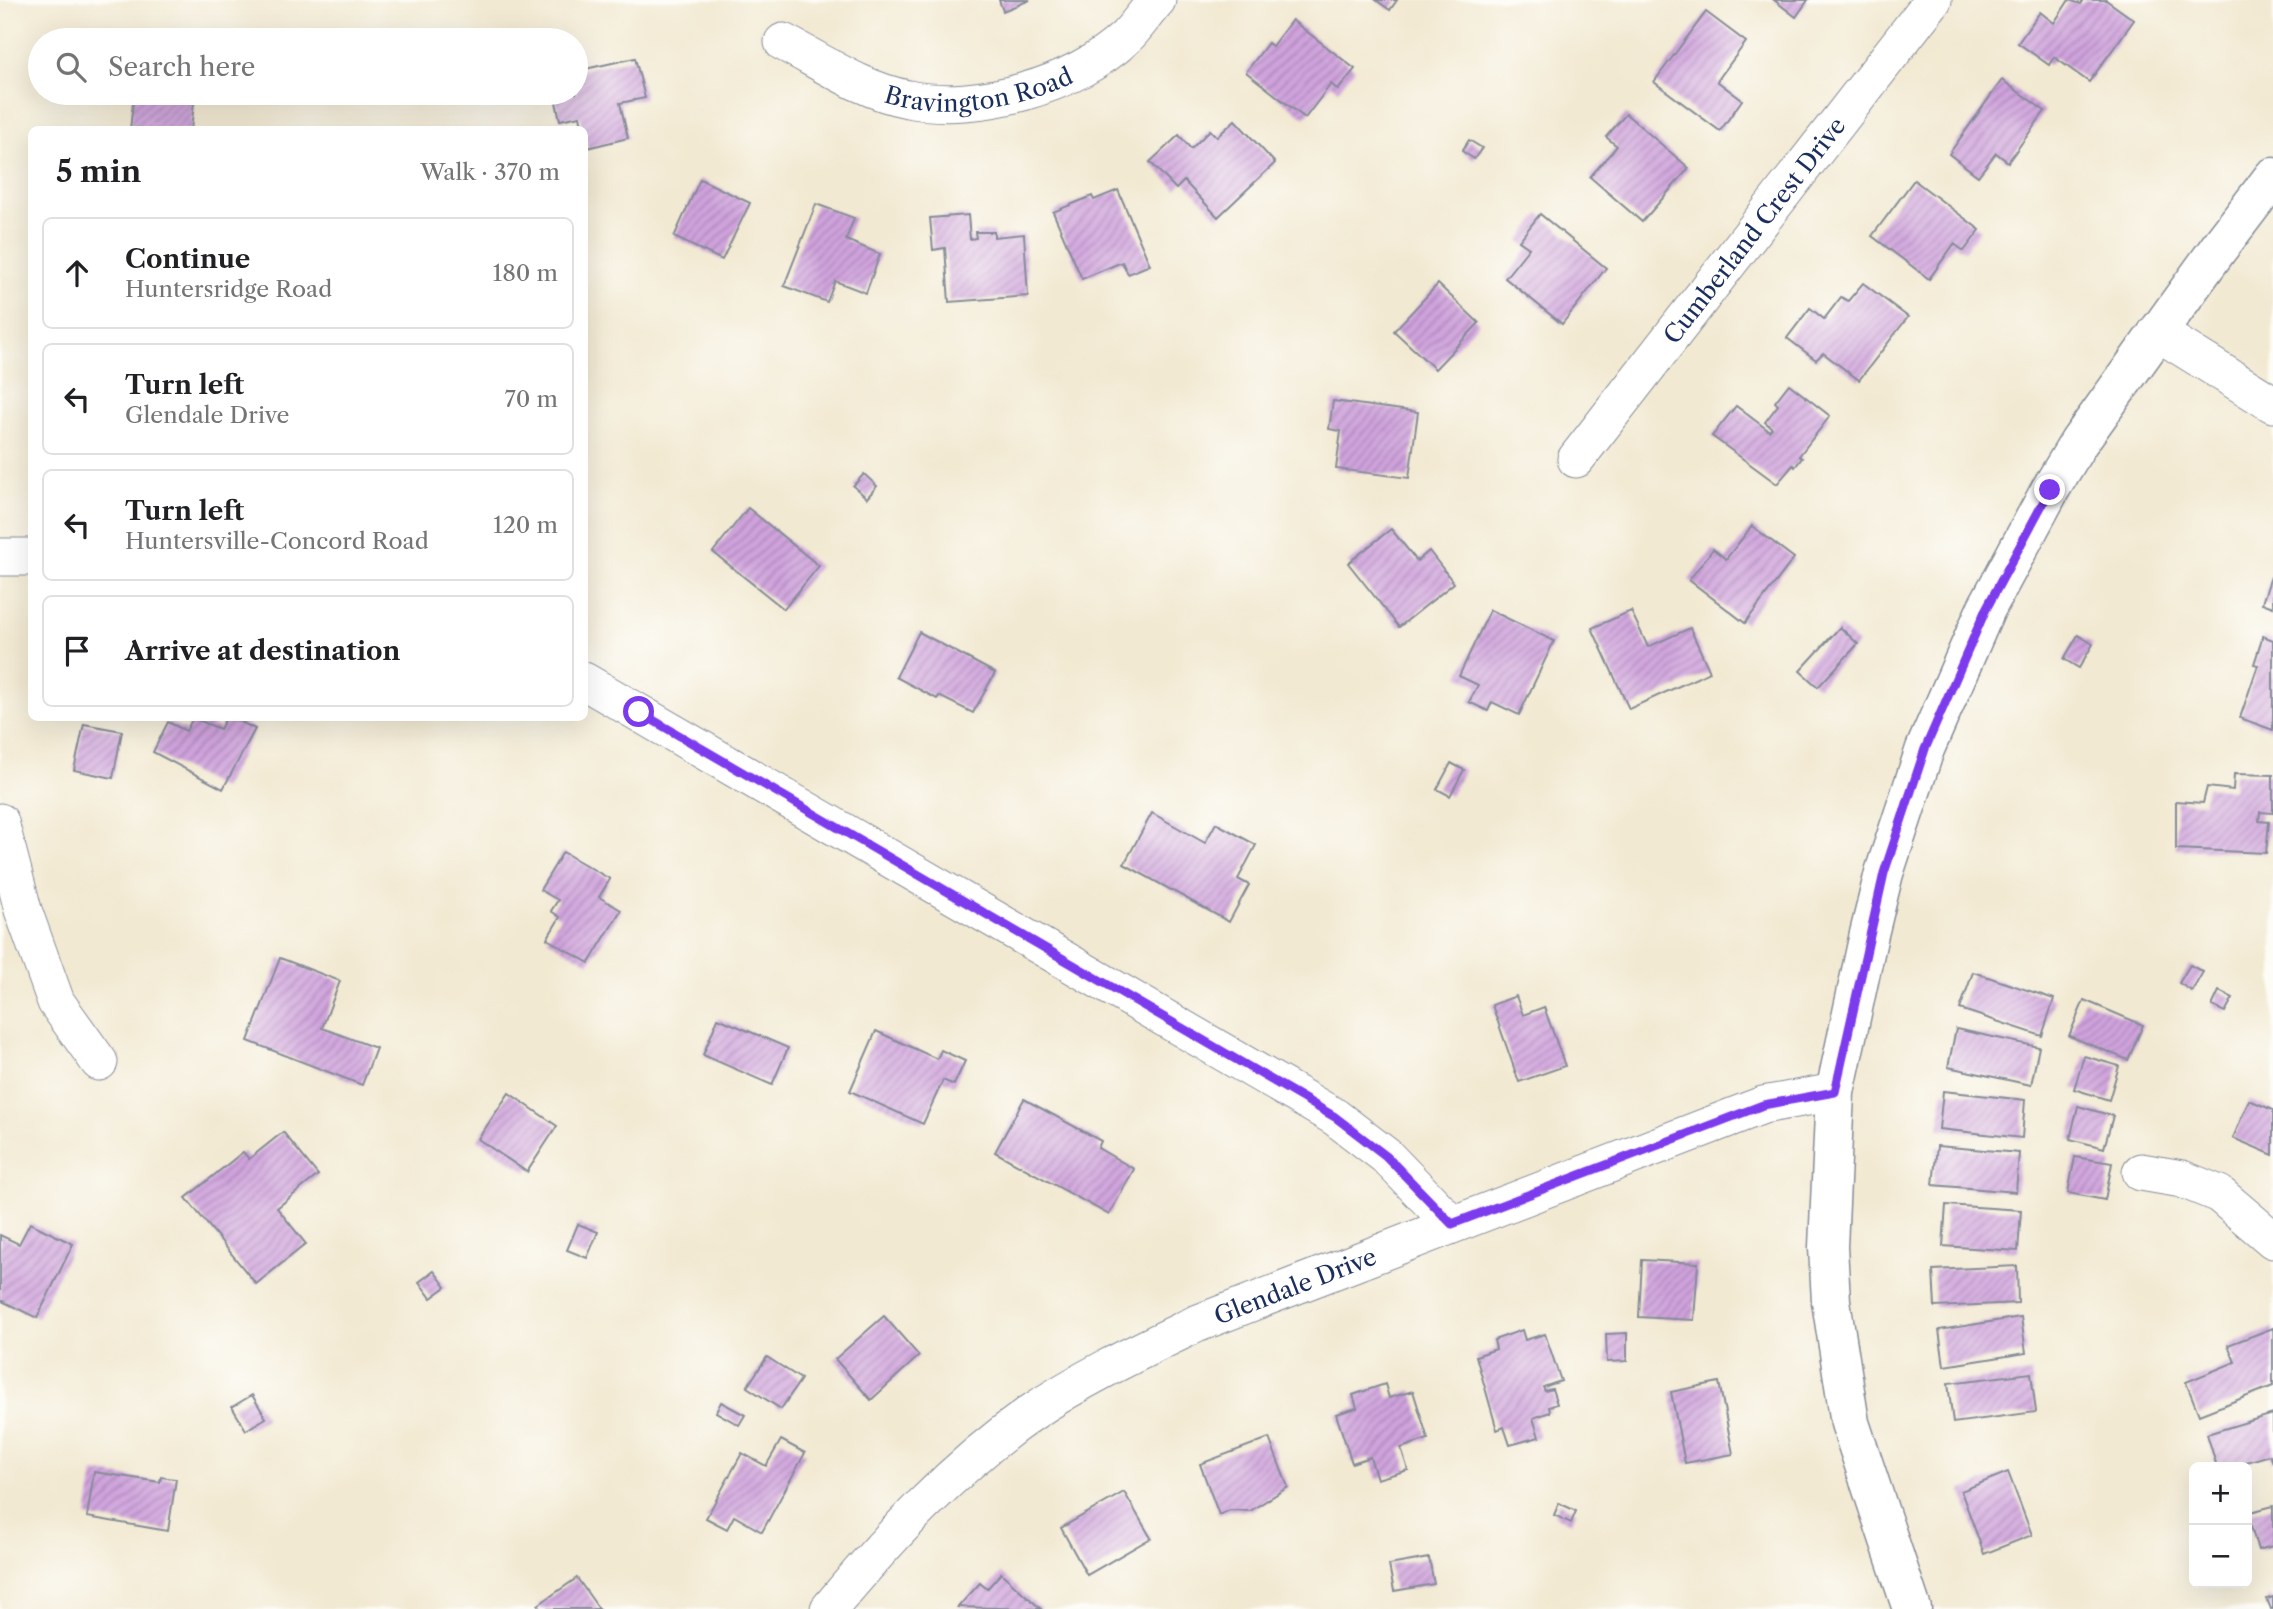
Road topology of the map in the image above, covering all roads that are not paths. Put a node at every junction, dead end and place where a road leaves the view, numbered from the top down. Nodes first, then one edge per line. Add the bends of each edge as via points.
1 (1157, 0) edge
2 (1933, 0) edge
3 (783, 41) dead end
4 (2273, 177) edge
5 (2157, 332) junction
6 (2273, 404) edge
7 (1577, 459) dead end
8 (0, 557) edge
9 (28, 557) edge
10 (588, 683) edge
11 (0, 822) edge
12 (99, 1062) dead end
13 (1835, 1092) junction
14 (2141, 1172) dead end
15 (1452, 1224) junction
16 (2273, 1240) edge
17 (829, 1609) edge
18 (1912, 1609) edge

1 - 3 street, Bravington Road via 1126,37 1095,61 1021,92 977,102 907,99 870,88
2 - 7 street, Cumberland Crest Drive
4 - 5 main road
5 - 6 street
5 - 13 main road via 2050,490 1986,609 1949,691 1884,873
8 - 9 street
10 - 15 street via 1335,1117 1386,1156
11 - 12 street via 23,910 56,1002
13 - 15 street, Glendale Drive via 1763,1105
13 - 18 main road via 1828,1247 1839,1370 1850,1423
14 - 16 street via 2182,1179 2219,1194
15 - 17 street, Glendale Drive via 1196,1324 1110,1366 1034,1411 947,1480 886,1541

